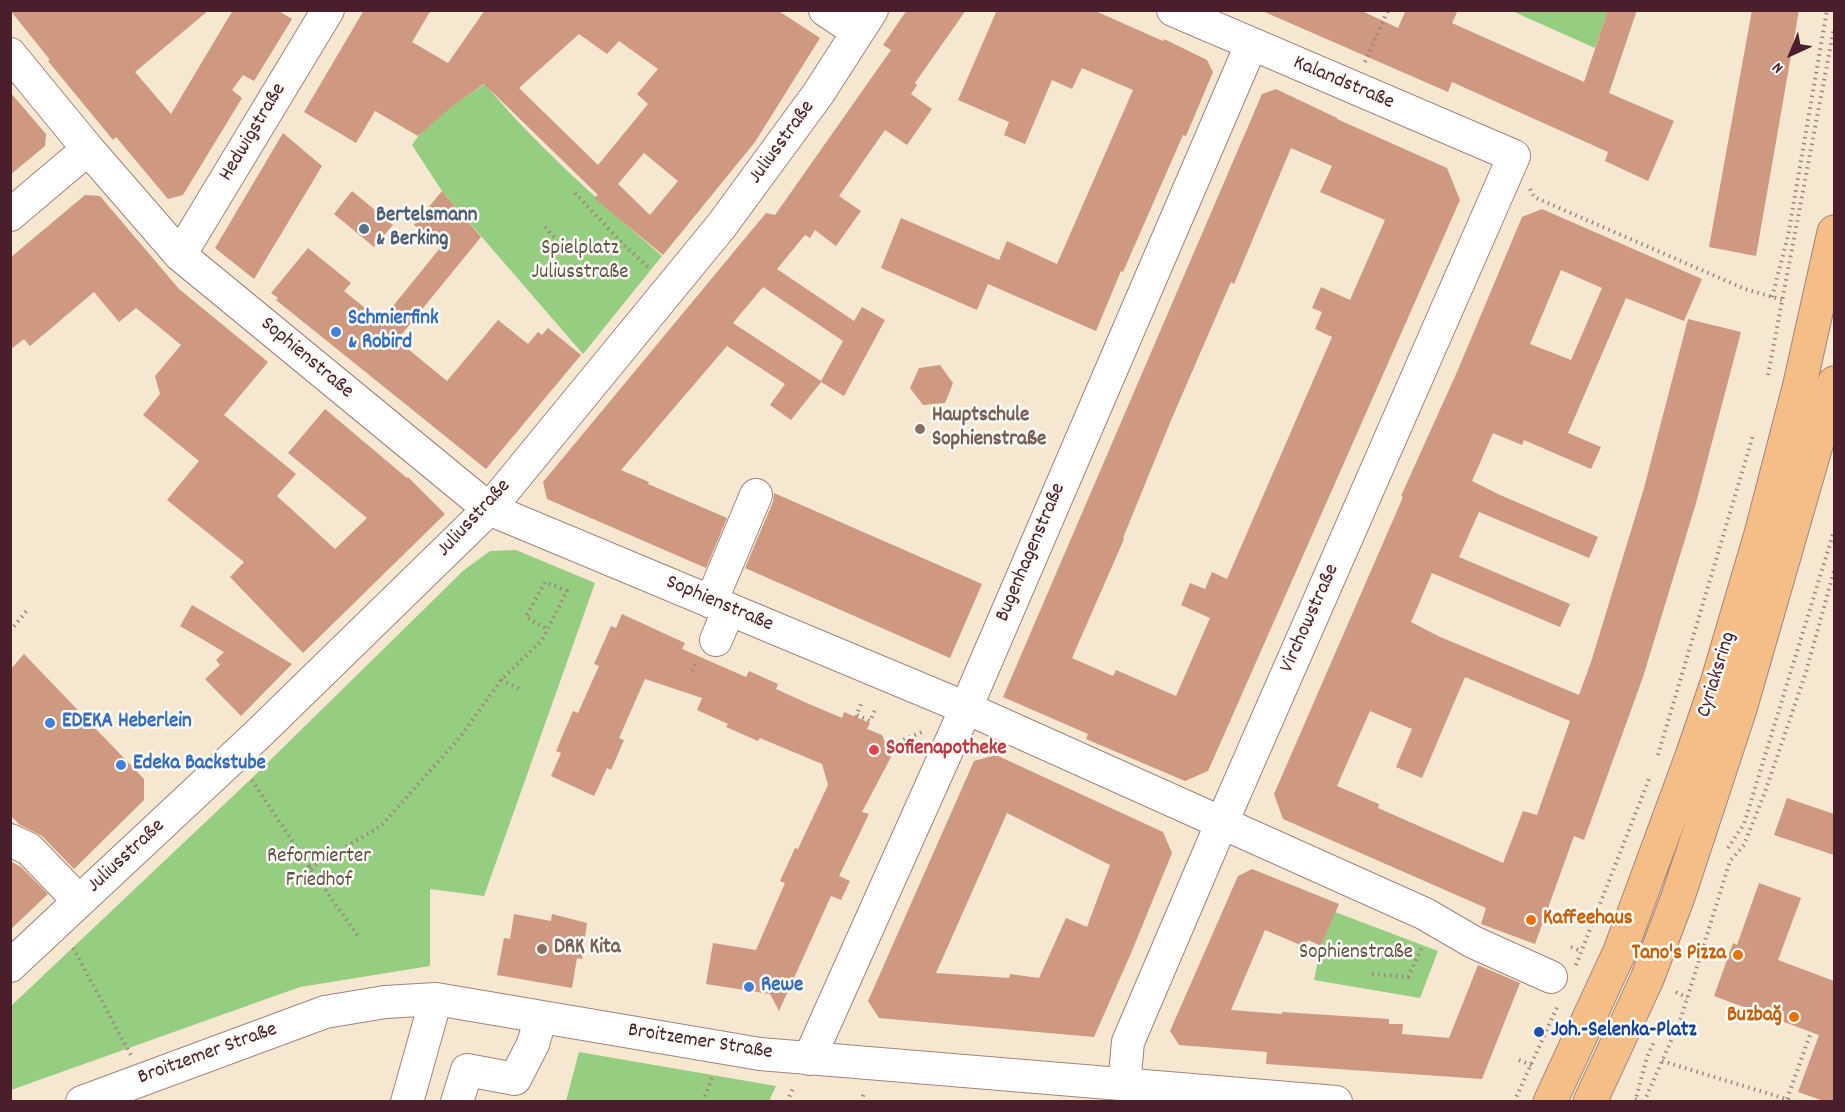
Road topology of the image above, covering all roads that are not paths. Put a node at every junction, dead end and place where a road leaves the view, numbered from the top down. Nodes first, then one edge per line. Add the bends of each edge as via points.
1 (328, 10) edge
2 (825, 10) edge
3 (1173, 10) edge
4 (865, 21) edge
5 (1251, 45) junction
6 (10, 54) edge
7 (88, 149) junction
8 (1514, 156) joint
9 (10, 215) edge
10 (1834, 232) edge
11 (180, 255) junction
12 (1834, 383) edge
13 (756, 495) dead end
14 (489, 509) junction
15 (720, 606) junction
16 (716, 640) dead end
17 (966, 708) junction
18 (1222, 822) junction
19 (10, 840) edge
20 (79, 901) junction
21 (10, 966) edge
22 (1562, 982) road end
23 (436, 999) junction
24 (541, 1017) junction
25 (808, 1059) junction
26 (1140, 1091) edge
27 (82, 1101) edge
28 (406, 1101) edge
29 (457, 1101) edge
30 (1336, 1101) edge
31 (1550, 1101) edge
32 (1590, 1101) edge

1 - 11 street, Hedwigstraße
2 - 4 street
3 - 5 street, Kalandstraße
4 - 14 street, Juliusstraße via 818,94 722,225
5 - 8 street, Kalandstraße
5 - 17 street, Bugenhagenstraße
6 - 7 street, Sophienstraße
7 - 9 street
7 - 11 street, Sophienstraße
8 - 18 street, Virchowstraße
10 - 31 main road, Cyriaksring via 1793,411 1717,683 1620,951
11 - 14 street, Sophienstraße
12 - 32 main road, Cyriaksring via 1740,709 1678,897 1647,980
13 - 15 street
14 - 15 street, Sophienstraße
14 - 20 street, Juliusstraße via 256,736
15 - 16 street
15 - 17 street, Sophienstraße
17 - 18 street, Sophienstraße
17 - 25 street, Bugenhagenstraße
18 - 22 street, Sophienstraße via 1425,914 1473,942
18 - 26 street, Virchowstraße via 1128,1042
19 - 20 street via 29,849
20 - 21 street, Juliusstraße
23 - 24 street, Broitzemer Straße
23 - 27 street, Broitzemer Straße via 385,1002 326,1012
23 - 28 street
24 - 25 street, Broitzemer Straße
24 - 29 street via 533,1044 515,1079 467,1070
25 - 26 street, Broitzemer Straße
26 - 30 street, Broitzemer Straße

